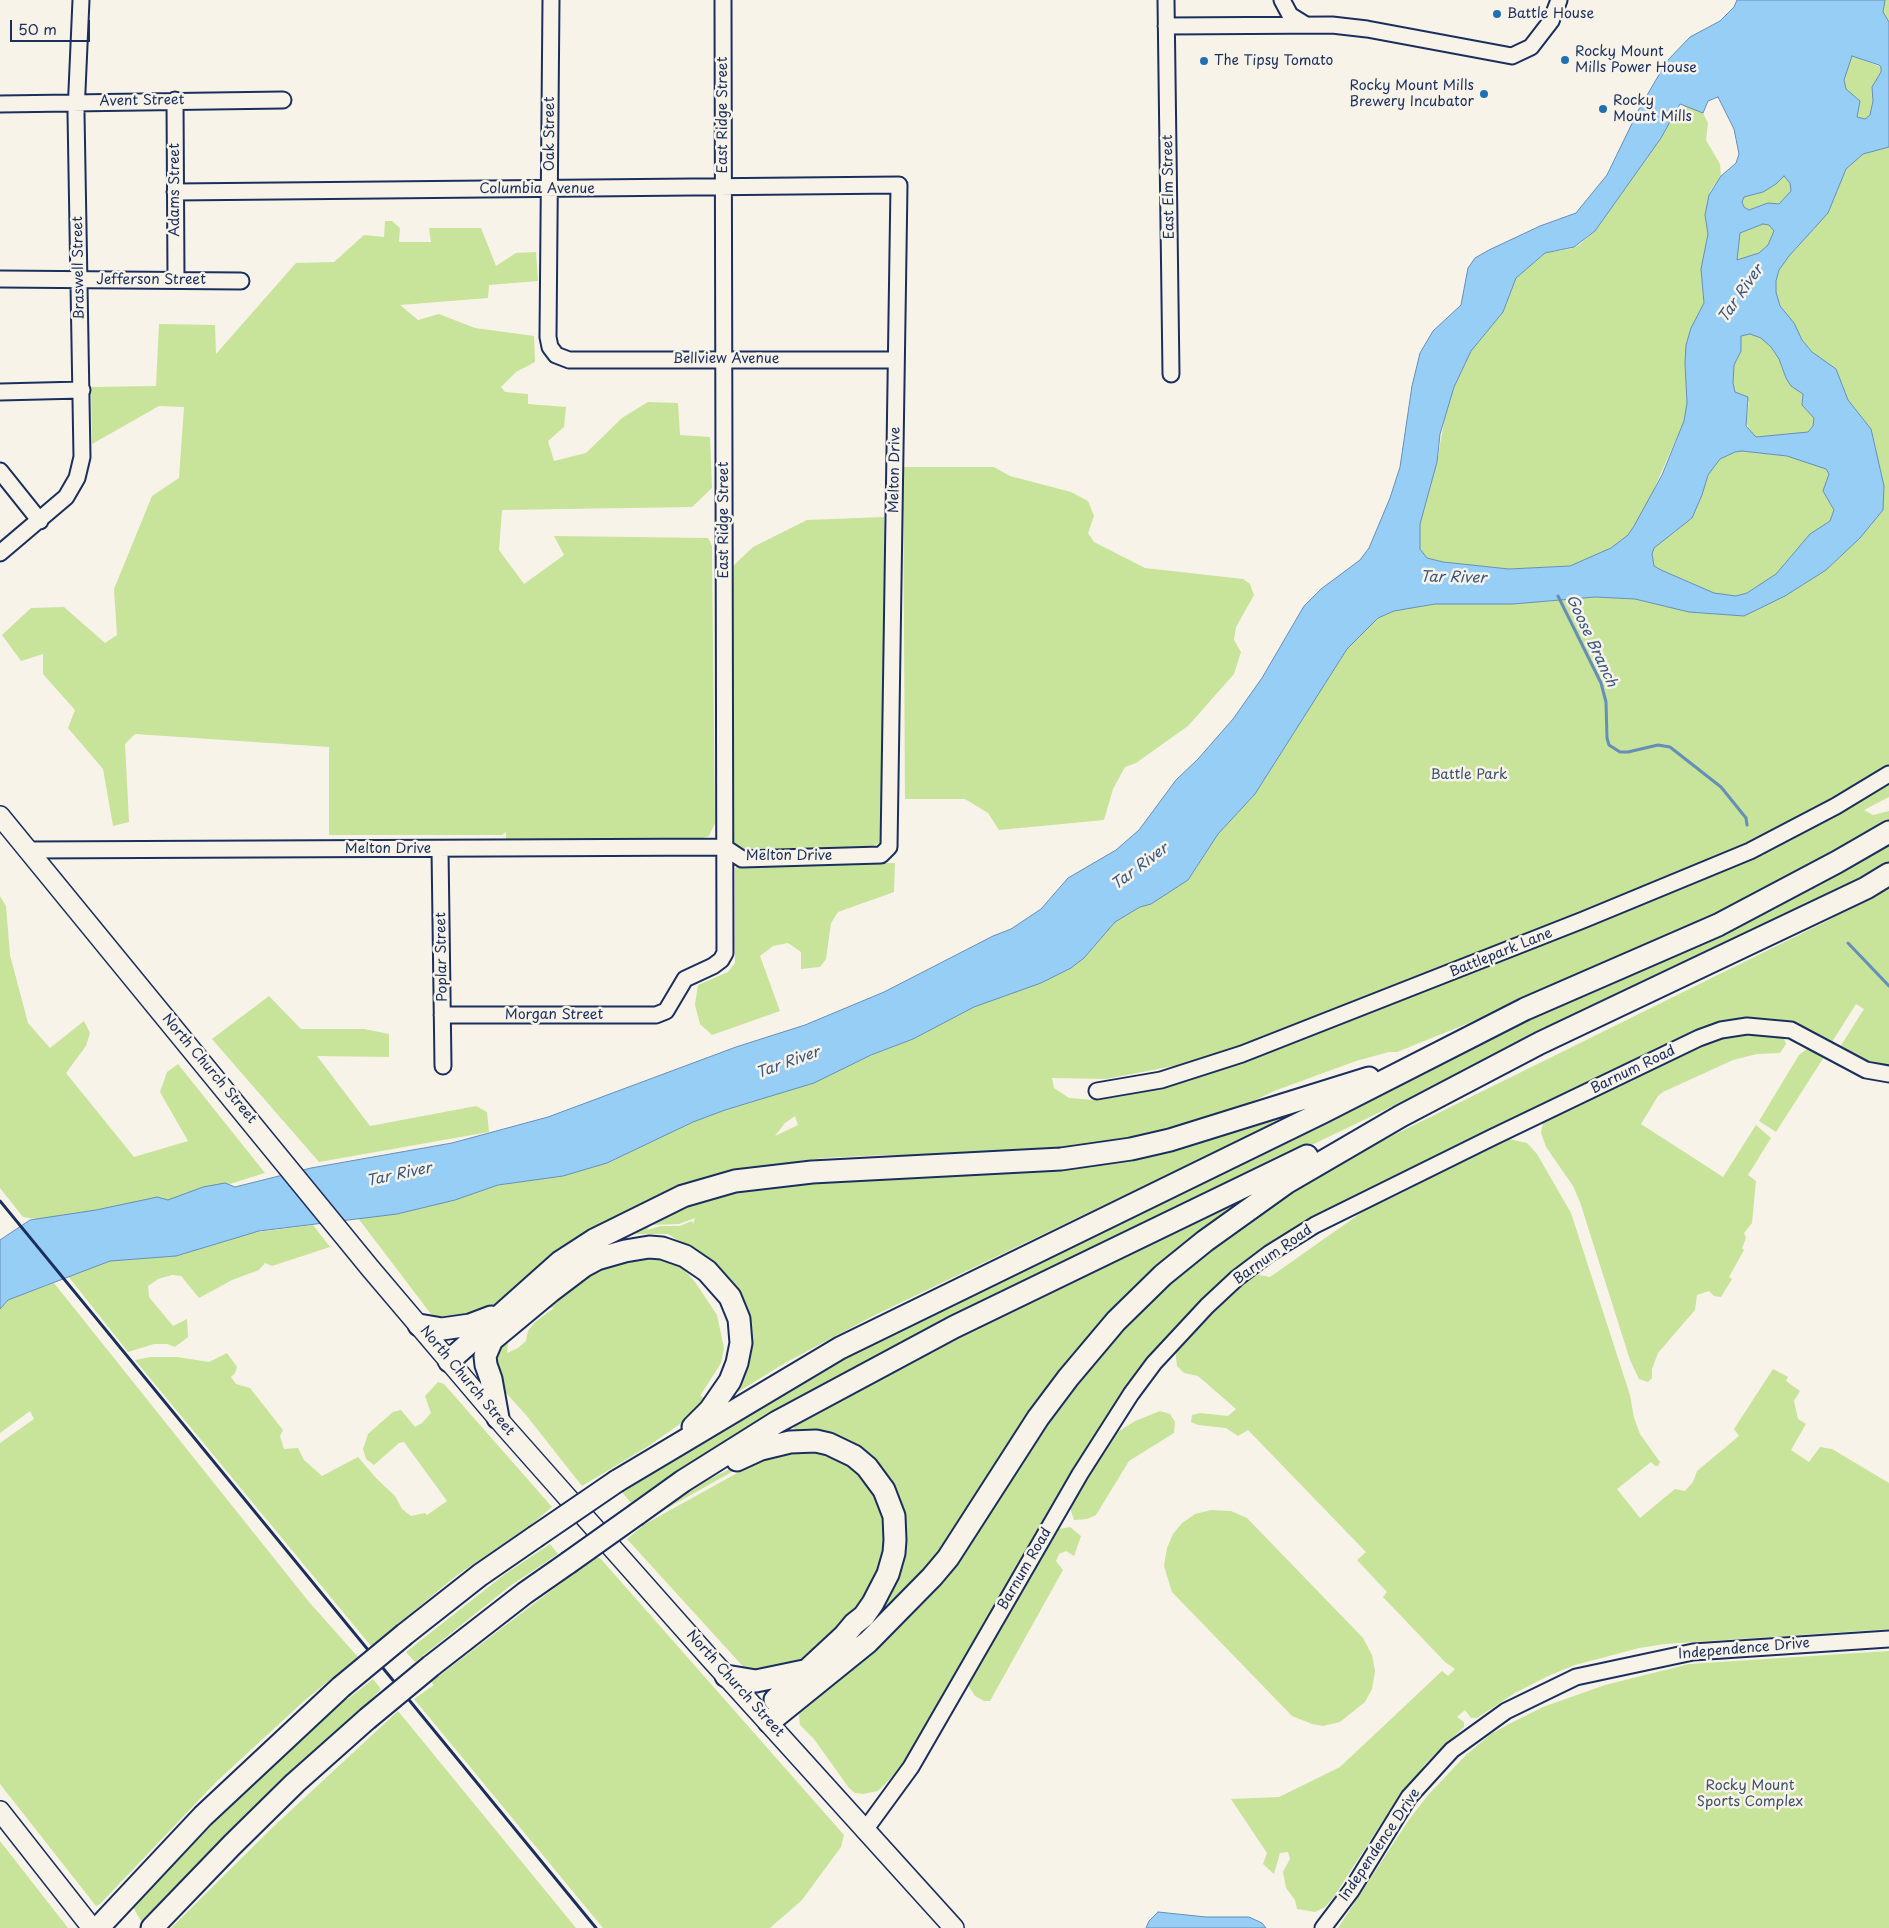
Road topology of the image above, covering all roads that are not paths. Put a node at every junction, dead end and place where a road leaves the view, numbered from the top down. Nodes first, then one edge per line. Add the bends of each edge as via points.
1 (81, 0) edge
2 (551, 0) edge
3 (723, 0) edge
4 (1166, 0) edge
5 (1282, 0) edge
6 (1559, 0) edge
7 (1307, 25) junction
8 (1166, 26) junction
9 (175, 100) junction
10 (284, 100) dead end
11 (76, 102) junction
12 (0, 104) edge
13 (899, 185) joint
14 (723, 187) junction
15 (550, 188) junction
16 (175, 192) junction
17 (0, 279) edge
18 (78, 280) junction
19 (176, 280) junction
20 (241, 281) dead end
21 (556, 355) joint
22 (724, 359) junction
23 (896, 360) junction
24 (1171, 374) dead end
25 (82, 390) junction
26 (0, 392) edge
27 (0, 471) edge
28 (40, 521) junction
29 (0, 554) edge
30 (1889, 774) edge
31 (0, 816) edge
32 (1889, 832) edge
33 (724, 847) junction
34 (440, 849) junction
35 (28, 850) junction
36 (1889, 874) edge
37 (666, 1011) joint
38 (442, 1015) junction
39 (1429, 1059) junction
40 (443, 1066) dead end
41 (1889, 1074) edge
42 (1097, 1091) dead end
43 (1401, 1116) junction
44 (503, 1312) junction
45 (419, 1325) junction
46 (490, 1342) junction
47 (453, 1365) junction
48 (498, 1418) junction
49 (623, 1477) junction
50 (683, 1481) junction
51 (1889, 1639) edge
52 (807, 1671) junction
53 (726, 1676) junction
54 (765, 1718) junction
55 (0, 1811) edge
56 (0, 1829) edge
57 (864, 1830) junction
58 (153, 1927) edge
59 (76, 1928) edge
60 (92, 1928) edge
61 (98, 1928) edge
62 (954, 1928) edge
63 (1322, 1928) edge

1 - 11 street, Braswell Street
2 - 15 street, Oak Street
3 - 14 street, East Ridge Street
4 - 8 street, East Elm Street
5 - 7 street via 1290,15
6 - 7 street via 1551,21 1531,47 1512,56 1367,29
7 - 8 street
8 - 24 street, East Elm Street
9 - 10 street, Avent Street
9 - 11 street, Avent Street
9 - 16 street, Adams Street
11 - 12 street, Avent Street
11 - 18 street, Braswell Street
13 - 14 street, Columbia Avenue
13 - 23 street, Melton Drive
14 - 15 street, Columbia Avenue
14 - 22 street, East Ridge Street
15 - 16 street, Columbia Avenue
15 - 21 street, Oak Street via 548,337
16 - 19 street, Adams Street
17 - 18 street, Jefferson Street
18 - 19 street, Jefferson Street
18 - 25 street, Braswell Street
19 - 20 street, Jefferson Street
21 - 22 street, Bellview Avenue via 569,360
22 - 23 street, Bellview Avenue
22 - 33 street, East Ridge Street
23 - 33 street, Melton Drive via 889,848 881,855 742,859
25 - 26 street
25 - 28 street, Braswell Street via 82,457 77,478 66,497
27 - 28 street
28 - 29 street, Braswell Street
30 - 42 street, Battlepark Lane via 1750,851 1583,920 1242,1054 1161,1080
31 - 35 main road, North Church Street
32 - 39 highway via 1718,925 1525,1009
33 - 34 street, Melton Drive
33 - 37 street, East Ridge Street via 724,953 713,966 685,979
34 - 35 street, Melton Drive
34 - 38 street, Poplar Street
35 - 45 main road, North Church Street
36 - 43 highway via 1540,1043
37 - 38 street, Morgan Street via 656,1015
38 - 40 street, Poplar Street
39 - 44 highway via 1170,1140 1131,1149 1061,1159 812,1172 735,1181 683,1196 594,1240 560,1262
39 - 49 highway via 840,1348
41 - 57 street, Barnum Road via 1866,1070 1791,1030 1747,1026 1721,1030 1466,1150 1315,1226 1270,1253 1207,1306 1154,1363 1131,1394 1080,1474 911,1768
43 - 50 highway via 1371,1125 954,1327 777,1422
43 - 54 highway via 1286,1183 1204,1241 1163,1275 1116,1321 1068,1378 932,1577 868,1642
44 - 45 highway via 456,1328
44 - 47 highway
45 - 47 main road, North Church Street
46 - 47 highway
46 - 48 highway via 485,1356
46 - 49 highway via 584,1266 609,1255 638,1248 662,1248 685,1256 708,1271 730,1297 739,1319 741,1343 734,1372 702,1419
47 - 48 main road, North Church Street
48 - 53 main road, North Church Street
49 - 61 highway, bridge via 480,1575 341,1687 203,1816
50 - 52 highway via 760,1449 803,1440 829,1444 854,1456 877,1479 890,1503 895,1528 894,1553 888,1574 864,1616
50 - 58 highway, bridge via 525,1593 367,1719 288,1790
51 - 63 street, Independence Drive via 1693,1652 1576,1677 1506,1711 1452,1750 1410,1797 1350,1891
52 - 53 highway via 756,1681
52 - 54 highway
53 - 54 main road, North Church Street
54 - 57 main road, North Church Street
55 - 60 main road
56 - 59 main road
57 - 62 main road, North Church Street

